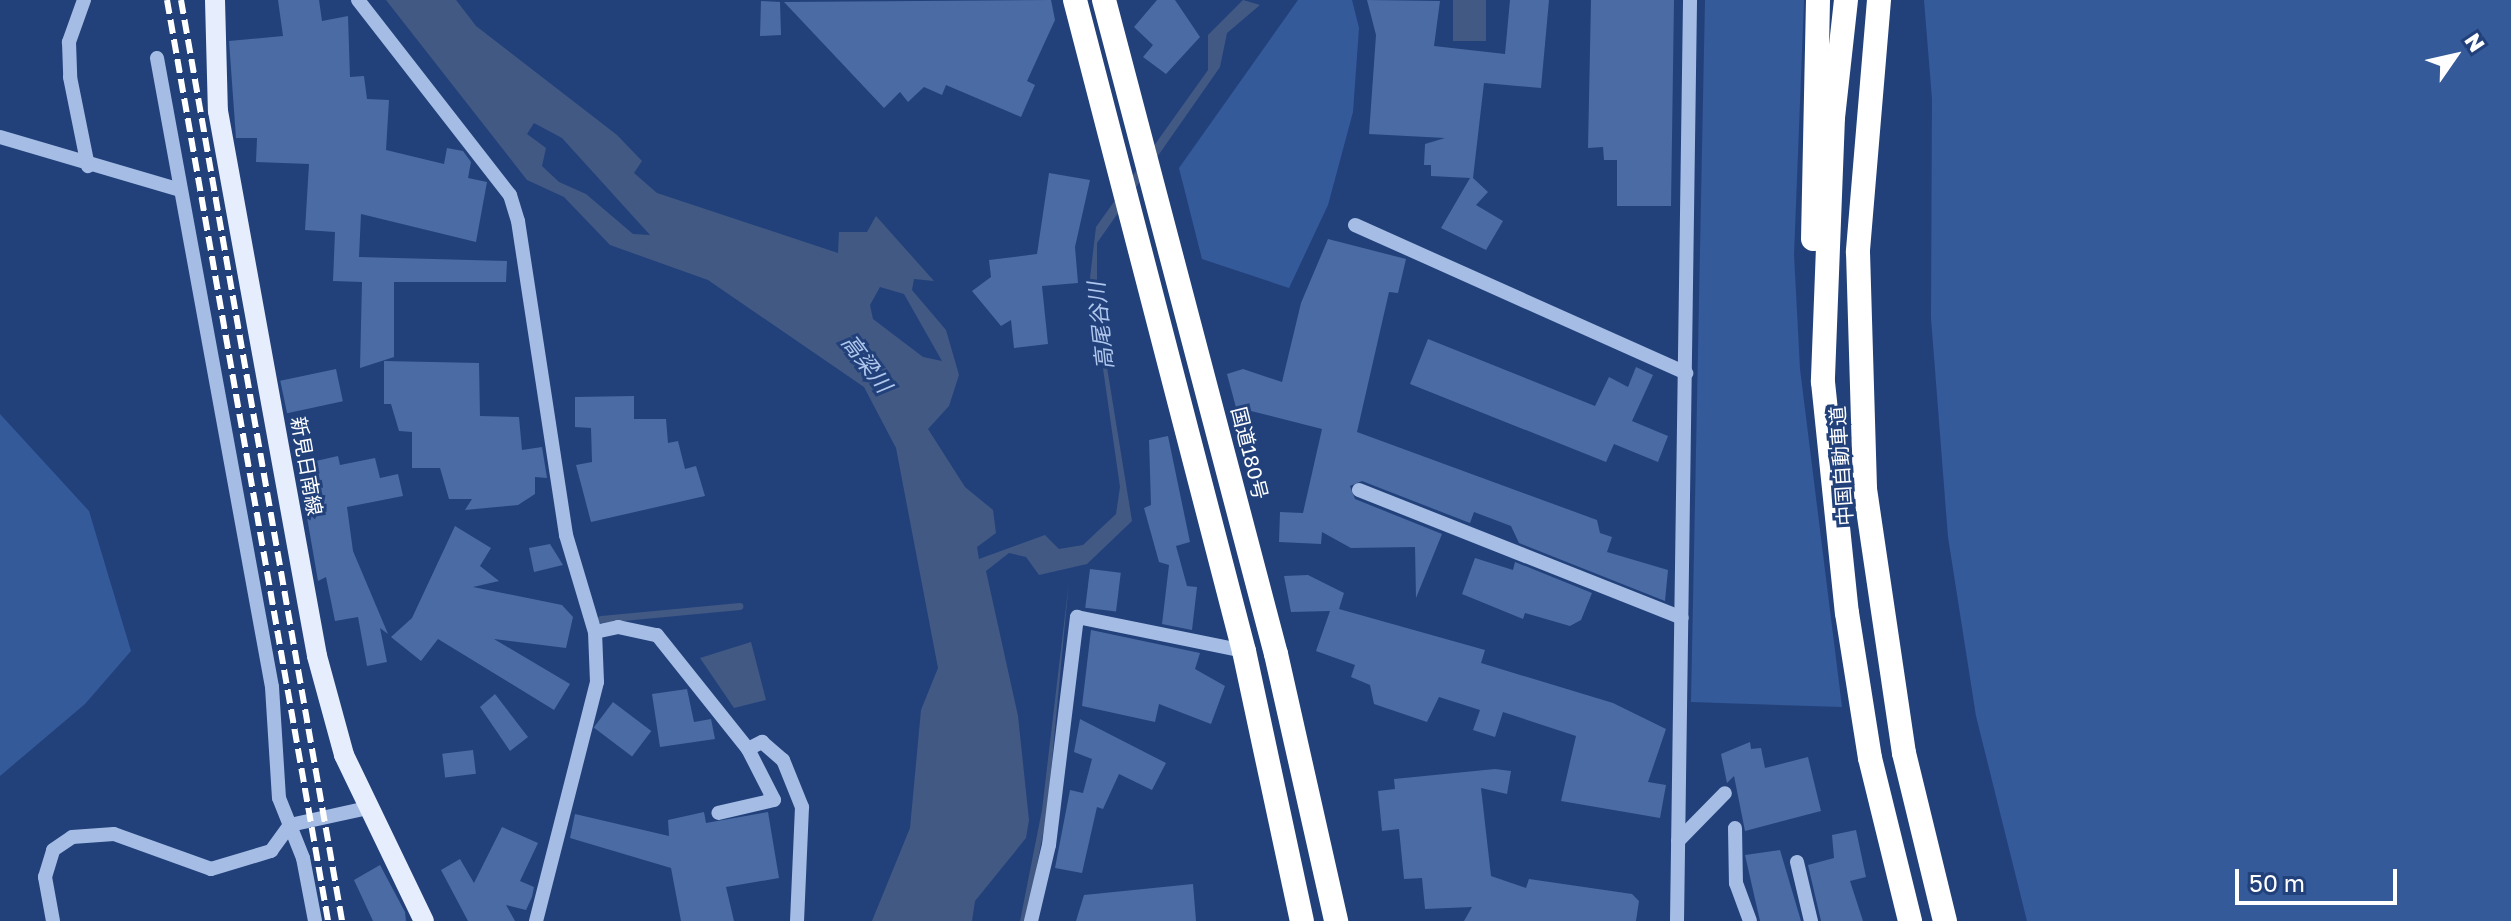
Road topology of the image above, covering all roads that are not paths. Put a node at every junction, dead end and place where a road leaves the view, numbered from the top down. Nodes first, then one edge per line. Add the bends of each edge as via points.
1 (84, 0) edge
2 (215, 0) edge
3 (358, 0) edge
4 (1075, 0) edge
5 (1104, 0) edge
6 (1690, 0) edge
7 (1818, 0) edge
8 (1846, 0) edge
9 (1879, 0) edge
10 (157, 58) dead end
11 (0, 137) edge
12 (88, 166) junction
13 (180, 190) junction
14 (1355, 225) dead end
15 (1686, 373) junction
16 (1823, 382) junction
17 (1359, 490) dead end
18 (1682, 618) junction
19 (595, 632) junction
20 (1244, 651) junction
21 (748, 749) junction
22 (1725, 793) dead end
23 (368, 808) junction
24 (718, 813) dead end
25 (290, 825) junction
26 (1735, 828) dead end
27 (1678, 841) junction
28 (1797, 862) dead end
29 (53, 921) edge
30 (315, 921) edge
31 (424, 921) edge
32 (536, 921) edge
33 (797, 921) edge
34 (1031, 921) edge
35 (1302, 921) edge
36 (1336, 921) edge
37 (1677, 921) edge
38 (1750, 921) edge
39 (1811, 921) edge
40 (1910, 921) edge
41 (1945, 921) edge

1 - 12 street via 69,42 70,77
2 - 23 main road, 新見日南線 via 218,111 317,656 344,755
3 - 19 street via 510,195 566,535
4 - 20 highway
5 - 36 highway, 国道180号 via 1276,654
6 - 15 street
7 - 16 highway via 1810,198
8 - 16 highway, 中国自動車道 via 1833,117
9 - 41 highway, 中国自動車道 via 1858,252 1865,489 1904,753
10 - 13 street
11 - 12 street
12 - 13 street
13 - 25 street via 272,687 279,798
14 - 15 street
15 - 18 street
16 - 40 highway, 中国自動車道 via 1847,613 1870,758
17 - 18 street
18 - 27 street
19 - 21 street via 618,627 657,635
19 - 32 street via 597,682
20 - 34 street via 1077,617 1049,845
20 - 35 highway
21 - 24 street via 774,800
21 - 33 street via 762,742 783,760 802,807
22 - 27 street
23 - 25 street
23 - 31 main road, 新見日南線
25 - 29 street via 271,851 211,869 114,834 72,837 53,850 45,877
25 - 30 street
26 - 38 street via 1736,883
27 - 37 street
28 - 39 street

